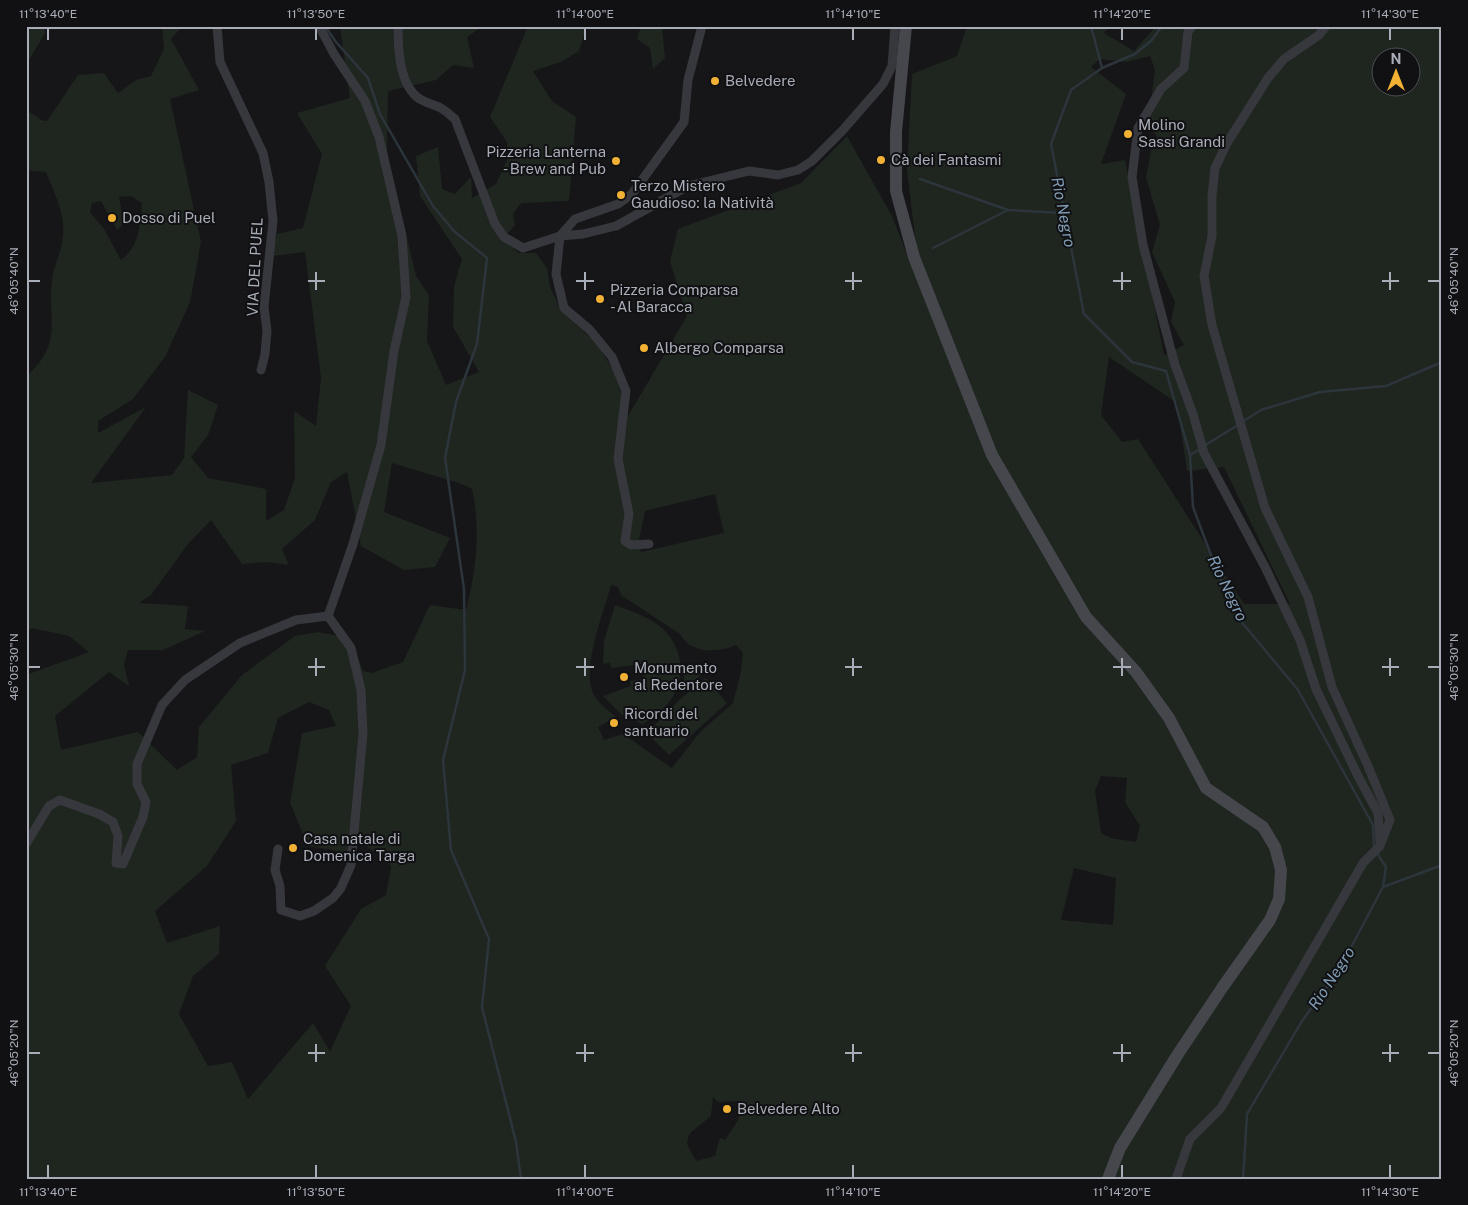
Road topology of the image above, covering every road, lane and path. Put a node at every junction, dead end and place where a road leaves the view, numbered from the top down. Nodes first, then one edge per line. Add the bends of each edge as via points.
1 (217, 26) edge
2 (319, 26) edge
3 (398, 26) edge
4 (702, 26) edge
5 (1192, 26) edge
6 (1326, 26) edge
7 (902, 27) edge
8 (560, 236) junction
9 (261, 370) dead end
10 (649, 544) dead end
11 (328, 616) junction
12 (26, 844) edge
13 (1380, 846) junction
14 (278, 848) dead end
15 (1108, 1179) edge
16 (1176, 1179) edge

1 - 9 street, VIA DEL PUEL via 220,62 263,153 269,182 273,220 264,307 267,331
2 - 11 street via 365,101 379,137 402,236 406,297 394,351 380,446 353,544
3 - 8 street via 405,80 419,99 442,108 455,118 504,237 524,248
4 - 8 street via 688,80 684,122 632,194 618,204 575,219
5 - 13 street via 1188,32 1184,68 1161,89 1138,128 1132,177 1142,244 1175,365 1194,414 1204,453 1264,565 1300,640 1316,689 1378,813
6 - 13 street via 1319,35 1284,59 1268,78 1227,143 1215,168 1212,236 1204,276 1212,325 1265,508 1308,597 1332,686 1390,820
7 - 8 street via 892,66 883,84 842,131 805,166 778,174 749,172 688,186 616,226
7 - 15 main road via 896,191 914,257 992,456 1086,617 1136,672 1169,718 1206,788 1263,827 1275,847 1281,870 1279,899 1270,920 1173,1062 1120,1148
8 - 10 street via 556,274 564,308 590,330 612,357 626,391 618,460 629,514 625,541 631,545
11 - 12 street via 296,620 240,643 185,680 162,705 137,764 138,784 146,802 122,864 116,863 118,836 113,822 60,800 49,806
11 - 14 street via 351,648 361,690 363,734 348,877 333,898 308,914 300,916 281,910 280,886 275,870
13 - 16 street via 1363,863 1221,1108 1190,1139

